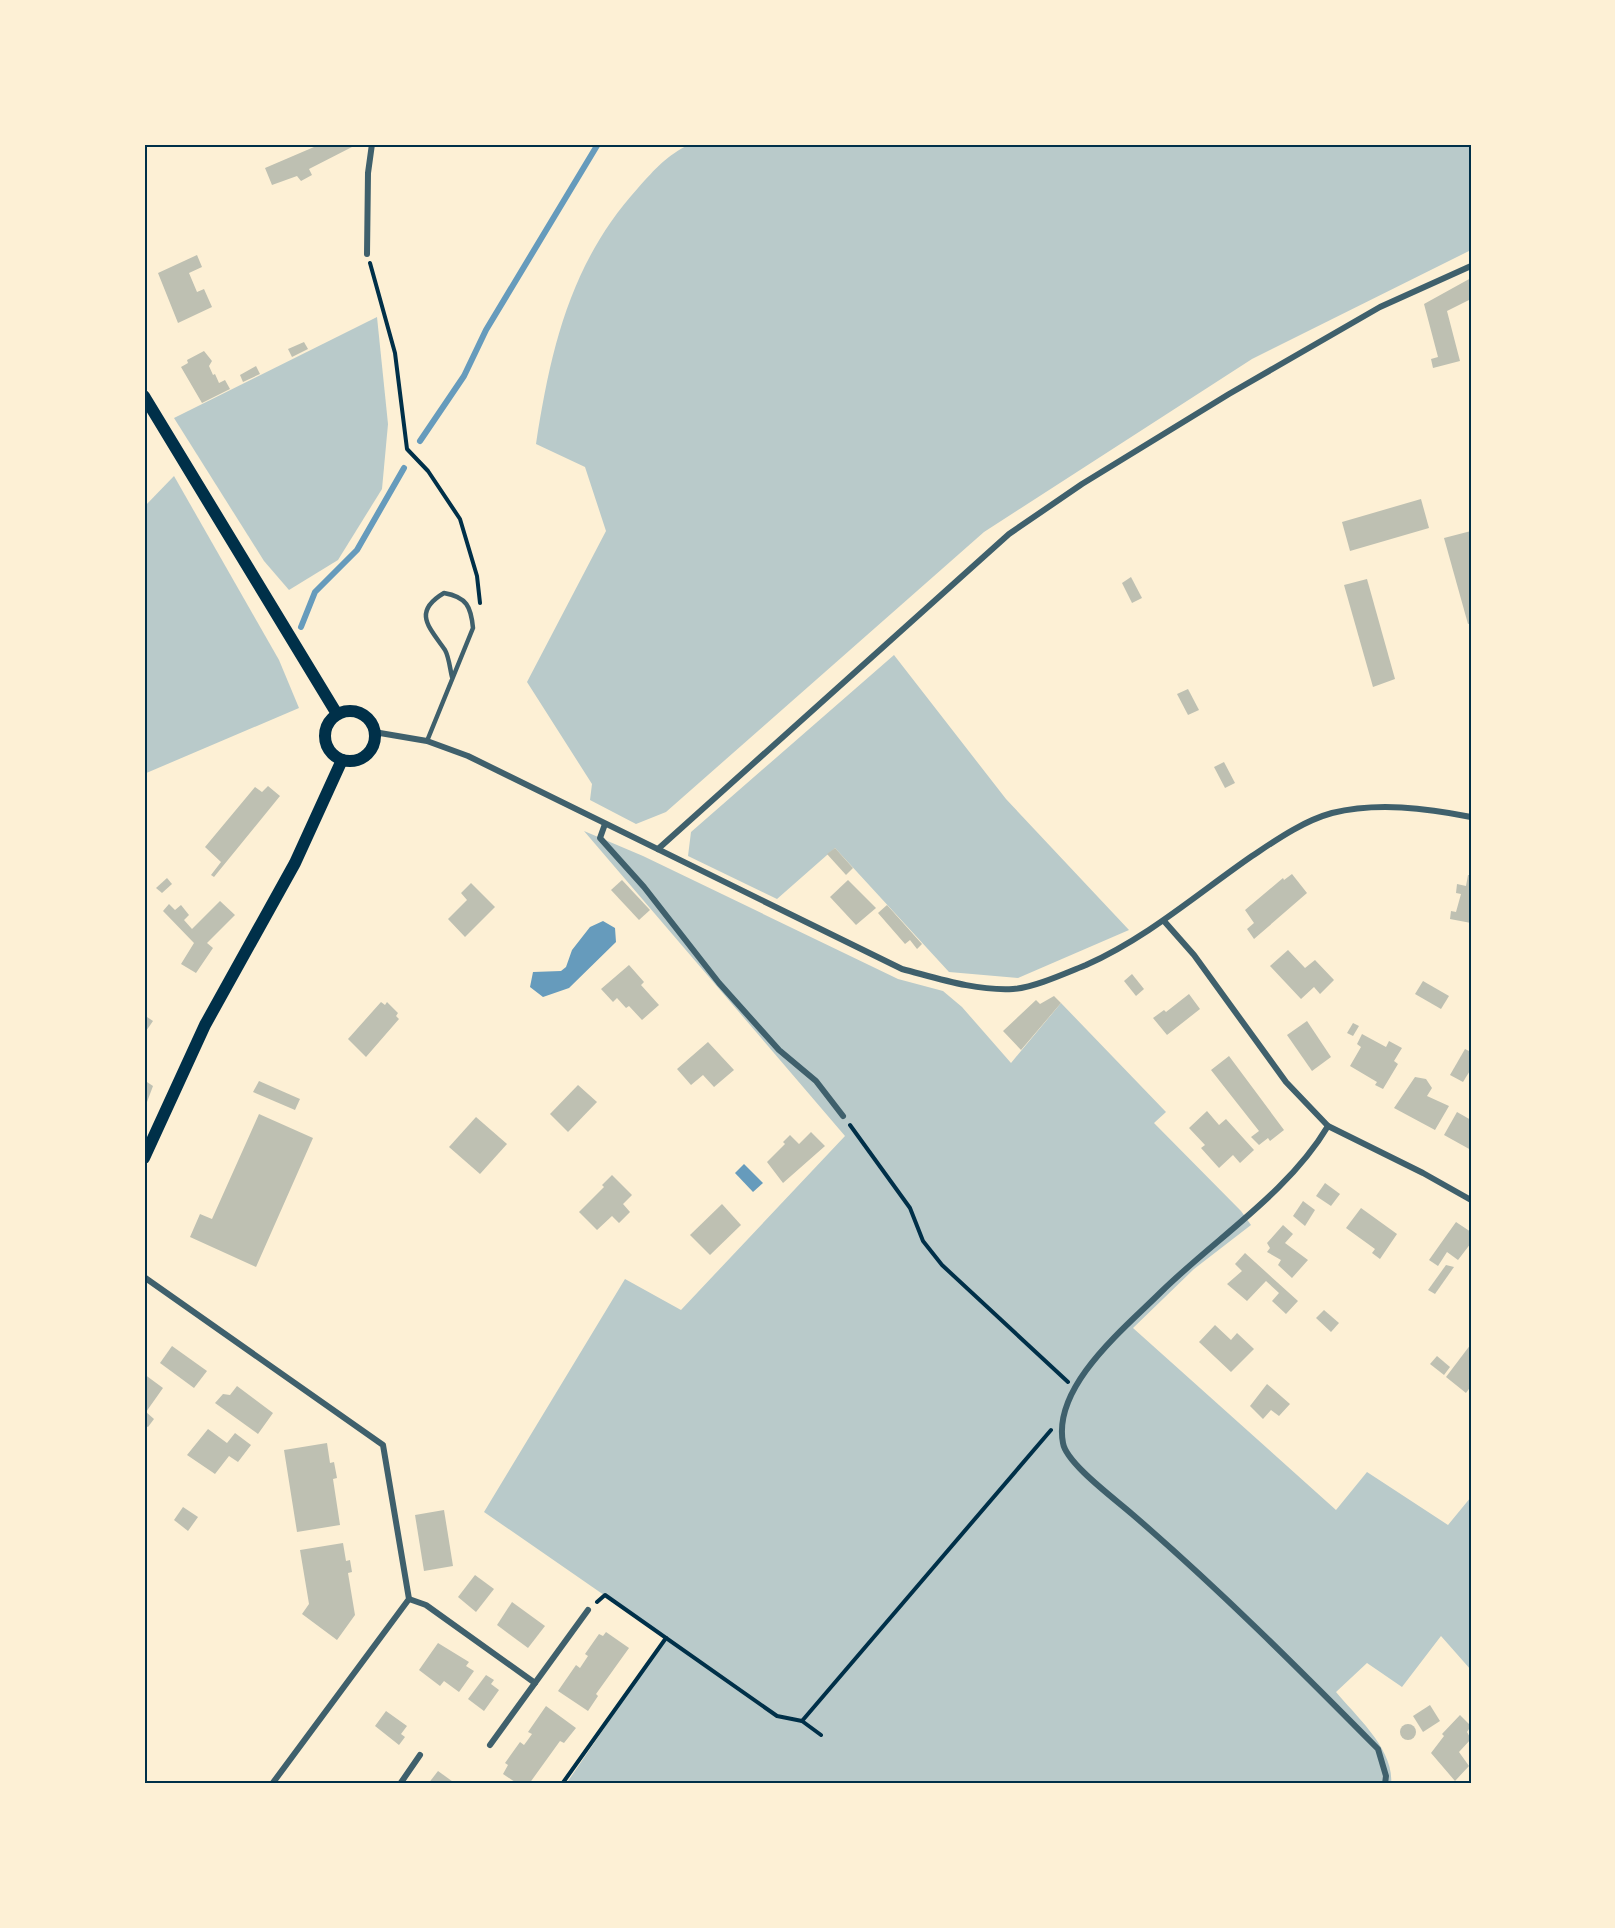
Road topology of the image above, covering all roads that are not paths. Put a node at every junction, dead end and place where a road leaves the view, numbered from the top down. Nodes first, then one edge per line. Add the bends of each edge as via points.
1 (372, 144) edge
2 (367, 254) road end
3 (1471, 266) edge
4 (144, 396) edge
5 (452, 677) junction
6 (337, 714) junction
7 (374, 732) junction
8 (427, 741) junction
9 (342, 760) junction
10 (1471, 817) edge
11 (605, 824) junction
12 (658, 849) junction
13 (1164, 921) junction
14 (843, 1116) road end
15 (1328, 1126) junction
16 (144, 1158) edge
17 (1471, 1200) edge
18 (144, 1276) edge
19 (409, 1599) junction
20 (588, 1610) road end
21 (535, 1683) junction
22 (490, 1745) dead end
23 (420, 1755) dead end
24 (272, 1784) edge
25 (400, 1784) edge
26 (1385, 1784) edge

1 - 2 street
3 - 12 street via 1380,307 1229,394 1009,534
4 - 6 main road
5 - 5 lane via 446,652 425,618 429,605 444,593 456,595 471,609 473,628
5 - 8 lane
6 - 7 main road via 360,713 369,720
6 - 9 main road via 328,722 326,745
7 - 8 street
7 - 9 main road via 366,755
8 - 11 street via 468,756
9 - 16 main road via 295,863 205,1025
10 - 13 street via 1429,809 1379,808 1331,813 1286,833
11 - 12 street
11 - 14 street via 600,838 644,887 719,984 779,1050 816,1081
12 - 13 street via 902,969 972,987 1014,989 1068,972 1102,958
13 - 15 street via 1286,1082
15 - 17 street
15 - 26 street via 1311,1155 1097,1355 1064,1413 1062,1444 1082,1471 1209,1580 1378,1749
18 - 19 street via 383,1445
19 - 21 street via 426,1605
19 - 24 street
20 - 21 street
21 - 22 street
23 - 25 street

